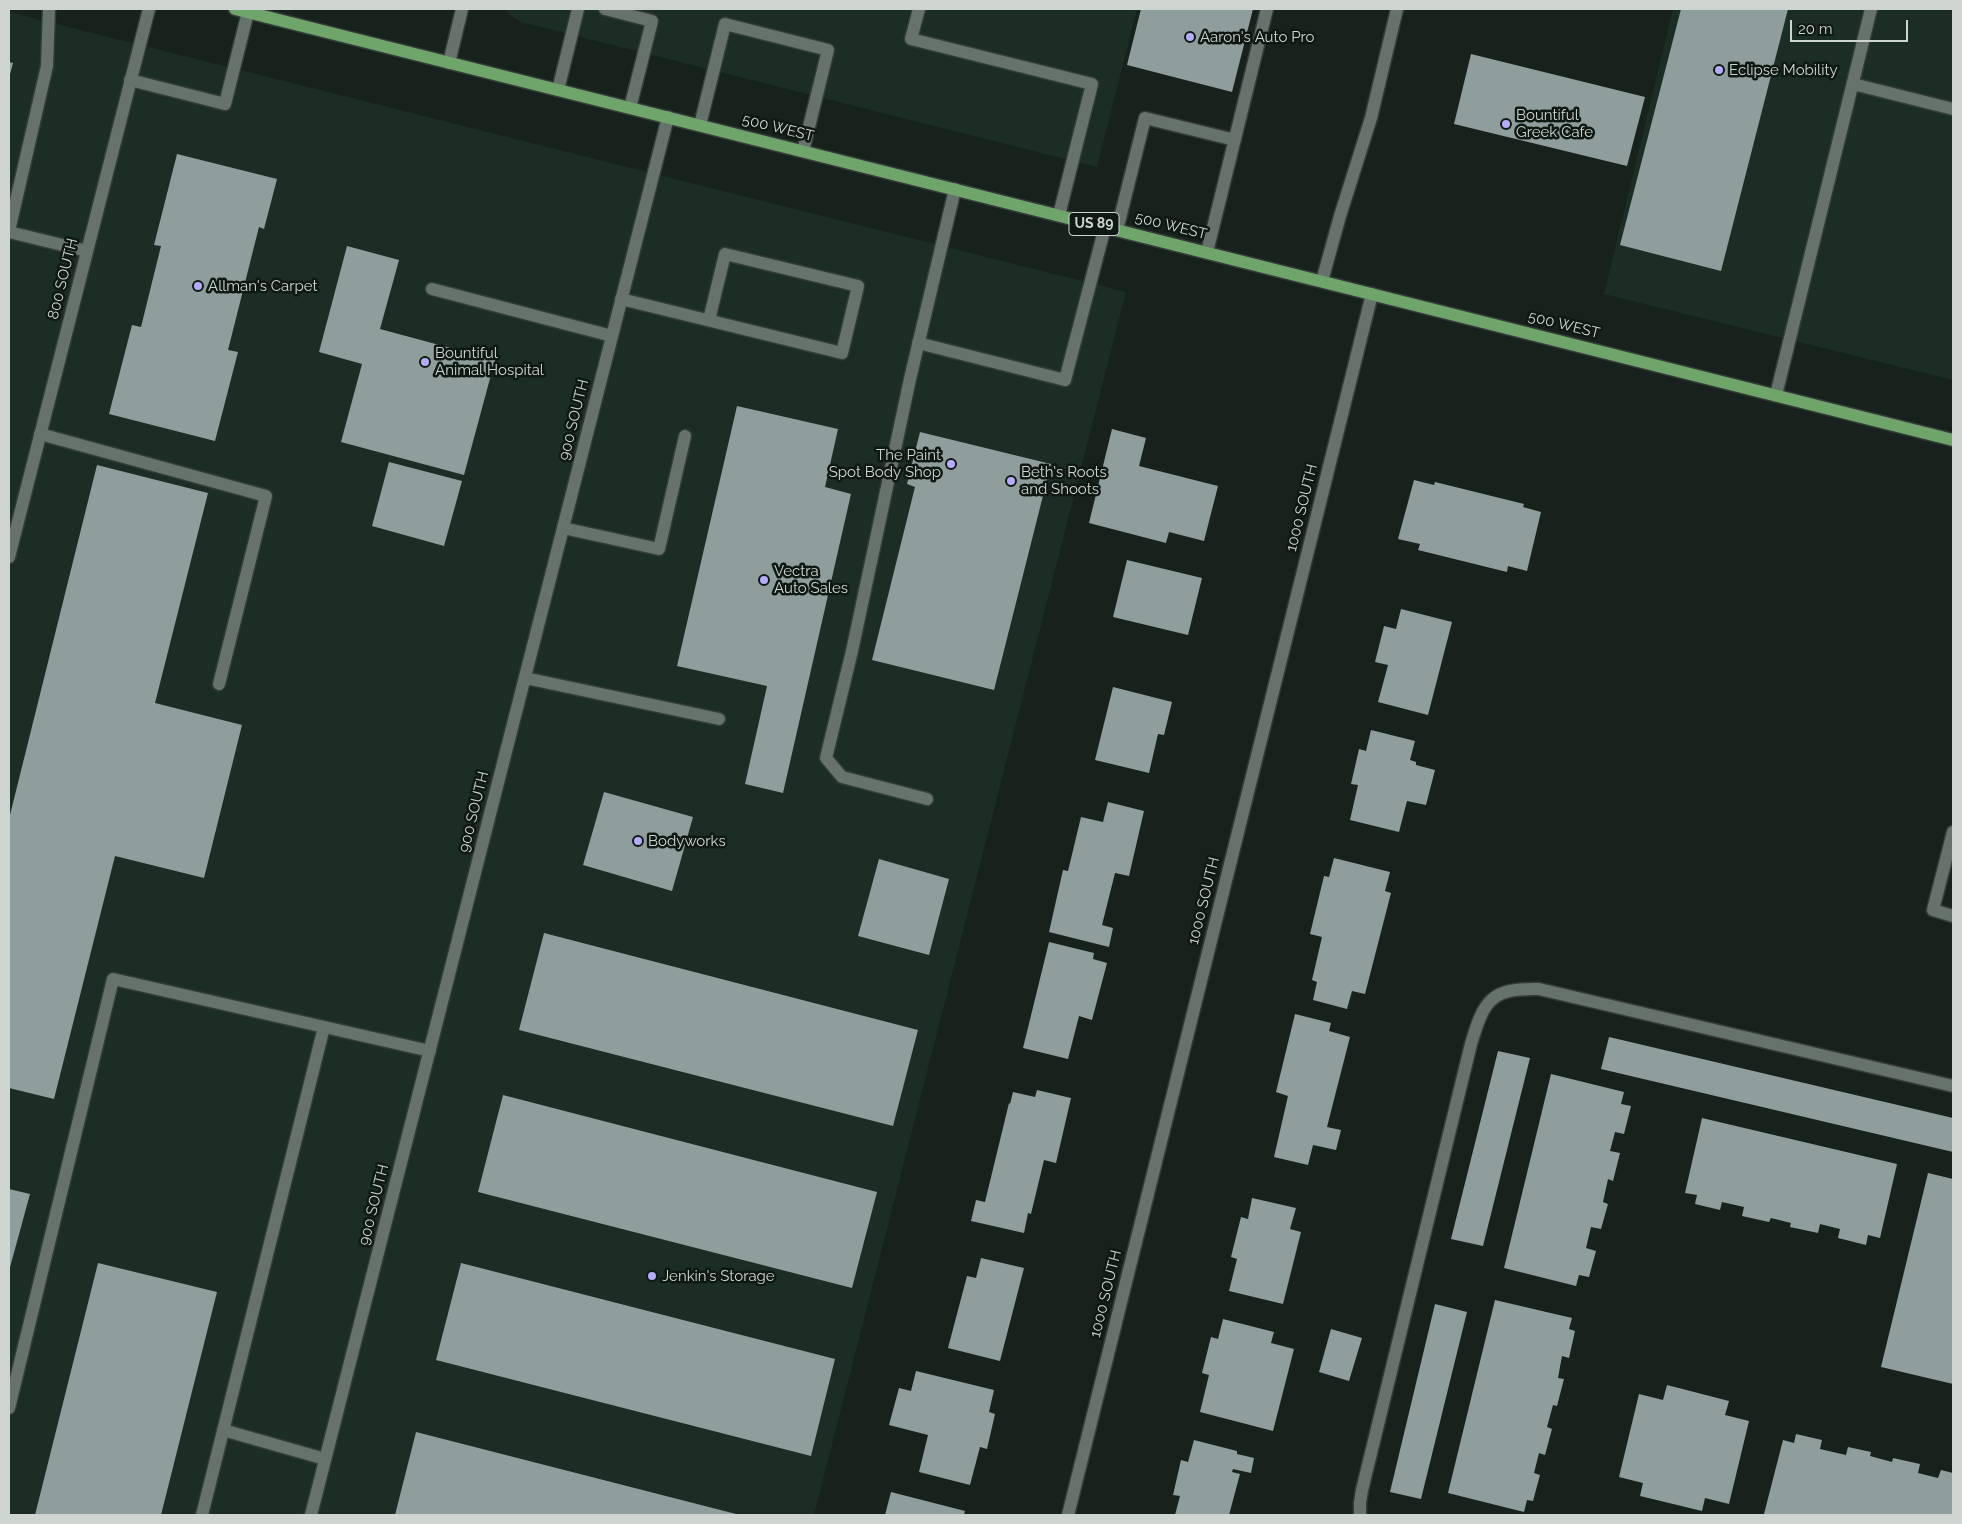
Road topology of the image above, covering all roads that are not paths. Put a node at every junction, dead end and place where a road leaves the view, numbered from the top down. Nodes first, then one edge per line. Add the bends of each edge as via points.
1 (49, 9) edge
2 (149, 9) edge
3 (235, 9) edge
4 (462, 9) edge
5 (578, 9) edge
6 (604, 9) edge
7 (919, 9) edge
8 (1267, 9) edge
9 (1397, 9) edge
10 (1871, 9) edge
11 (248, 12) junction
12 (449, 63) junction
13 (130, 80) junction
14 (1852, 84) junction
15 (558, 90) junction
16 (630, 108) junction
17 (1953, 109) edge
18 (668, 117) junction
19 (700, 125) junction
20 (1234, 140) junction
21 (803, 151) junction
22 (955, 189) junction
23 (1060, 215) junction
24 (1111, 228) junction
25 (9, 231) edge
26 (87, 252) junction
27 (1207, 252) junction
28 (1322, 281) junction
29 (432, 289) dead end
30 (1372, 294) junction
31 (621, 299) junction
32 (708, 320) junction
33 (612, 336) junction
34 (918, 343) junction
35 (1776, 395) junction
36 (40, 434) junction
37 (685, 436) dead end
38 (1953, 440) edge
39 (563, 528) junction
40 (9, 557) edge
41 (525, 678) junction
42 (219, 684) dead end
43 (719, 719) dead end
44 (927, 799) dead end
45 (1953, 832) edge
46 (1953, 916) edge
47 (324, 1027) junction
48 (430, 1051) junction
49 (1953, 1086) edge
50 (9, 1408) edge
51 (223, 1430) junction
52 (325, 1459) junction
53 (202, 1515) edge
54 (311, 1515) edge
55 (1068, 1515) edge
56 (1360, 1515) edge

1 - 25 street via 47,66
2 - 13 street, 800 SOUTH
3 - 11 main road, 500 WEST / US 89
4 - 12 street
5 - 15 street
6 - 16 street via 652,20
7 - 23 street via 912,39 1092,84
8 - 20 street
9 - 28 street via 1371,118
10 - 14 street
11 - 12 main road, 500 WEST / US 89
11 - 13 street via 225,104
12 - 15 main road, 500 WEST / US 89
13 - 26 street, 800 SOUTH
14 - 17 street
14 - 35 street
15 - 16 main road, 500 WEST / US 89
16 - 18 main road, 500 WEST / US 89
18 - 19 main road, 500 WEST / US 89
18 - 31 street, 900 SOUTH
19 - 21 main road, 500 WEST / US 89
19 - 21 street via 725,24 819,47 828,50
20 - 24 street via 1145,118
20 - 27 street
21 - 22 main road, 500 WEST / US 89
22 - 23 main road, 500 WEST / US 89
22 - 34 street
23 - 24 main road, 500 WEST / US 89
24 - 27 main road, 500 WEST / US 89
24 - 34 street via 1065,380
25 - 26 street
26 - 36 street, 800 SOUTH
27 - 28 main road, 500 WEST / US 89
28 - 30 main road, 500 WEST / US 89
29 - 33 street
30 - 35 main road, 500 WEST / US 89
30 - 55 street, 1000 SOUTH
31 - 32 street
31 - 33 street, 900 SOUTH
32 - 32 street via 725,254 858,286 842,353
33 - 39 street, 900 SOUTH
34 - 44 street via 826,758 842,777
35 - 38 main road, 500 WEST / US 89
36 - 40 street, 800 SOUTH
36 - 42 street via 266,496
37 - 39 street via 659,549
39 - 41 street, 900 SOUTH
41 - 43 street
41 - 48 street, 900 SOUTH
45 - 46 street via 1933,910
47 - 48 street
47 - 50 street via 113,979
47 - 51 street
48 - 52 street, 900 SOUTH
49 - 56 street via 1539,989 1504,991 1490,1000 1481,1013 1471,1044 1362,1490
51 - 52 street
51 - 53 street
52 - 54 street, 900 SOUTH

